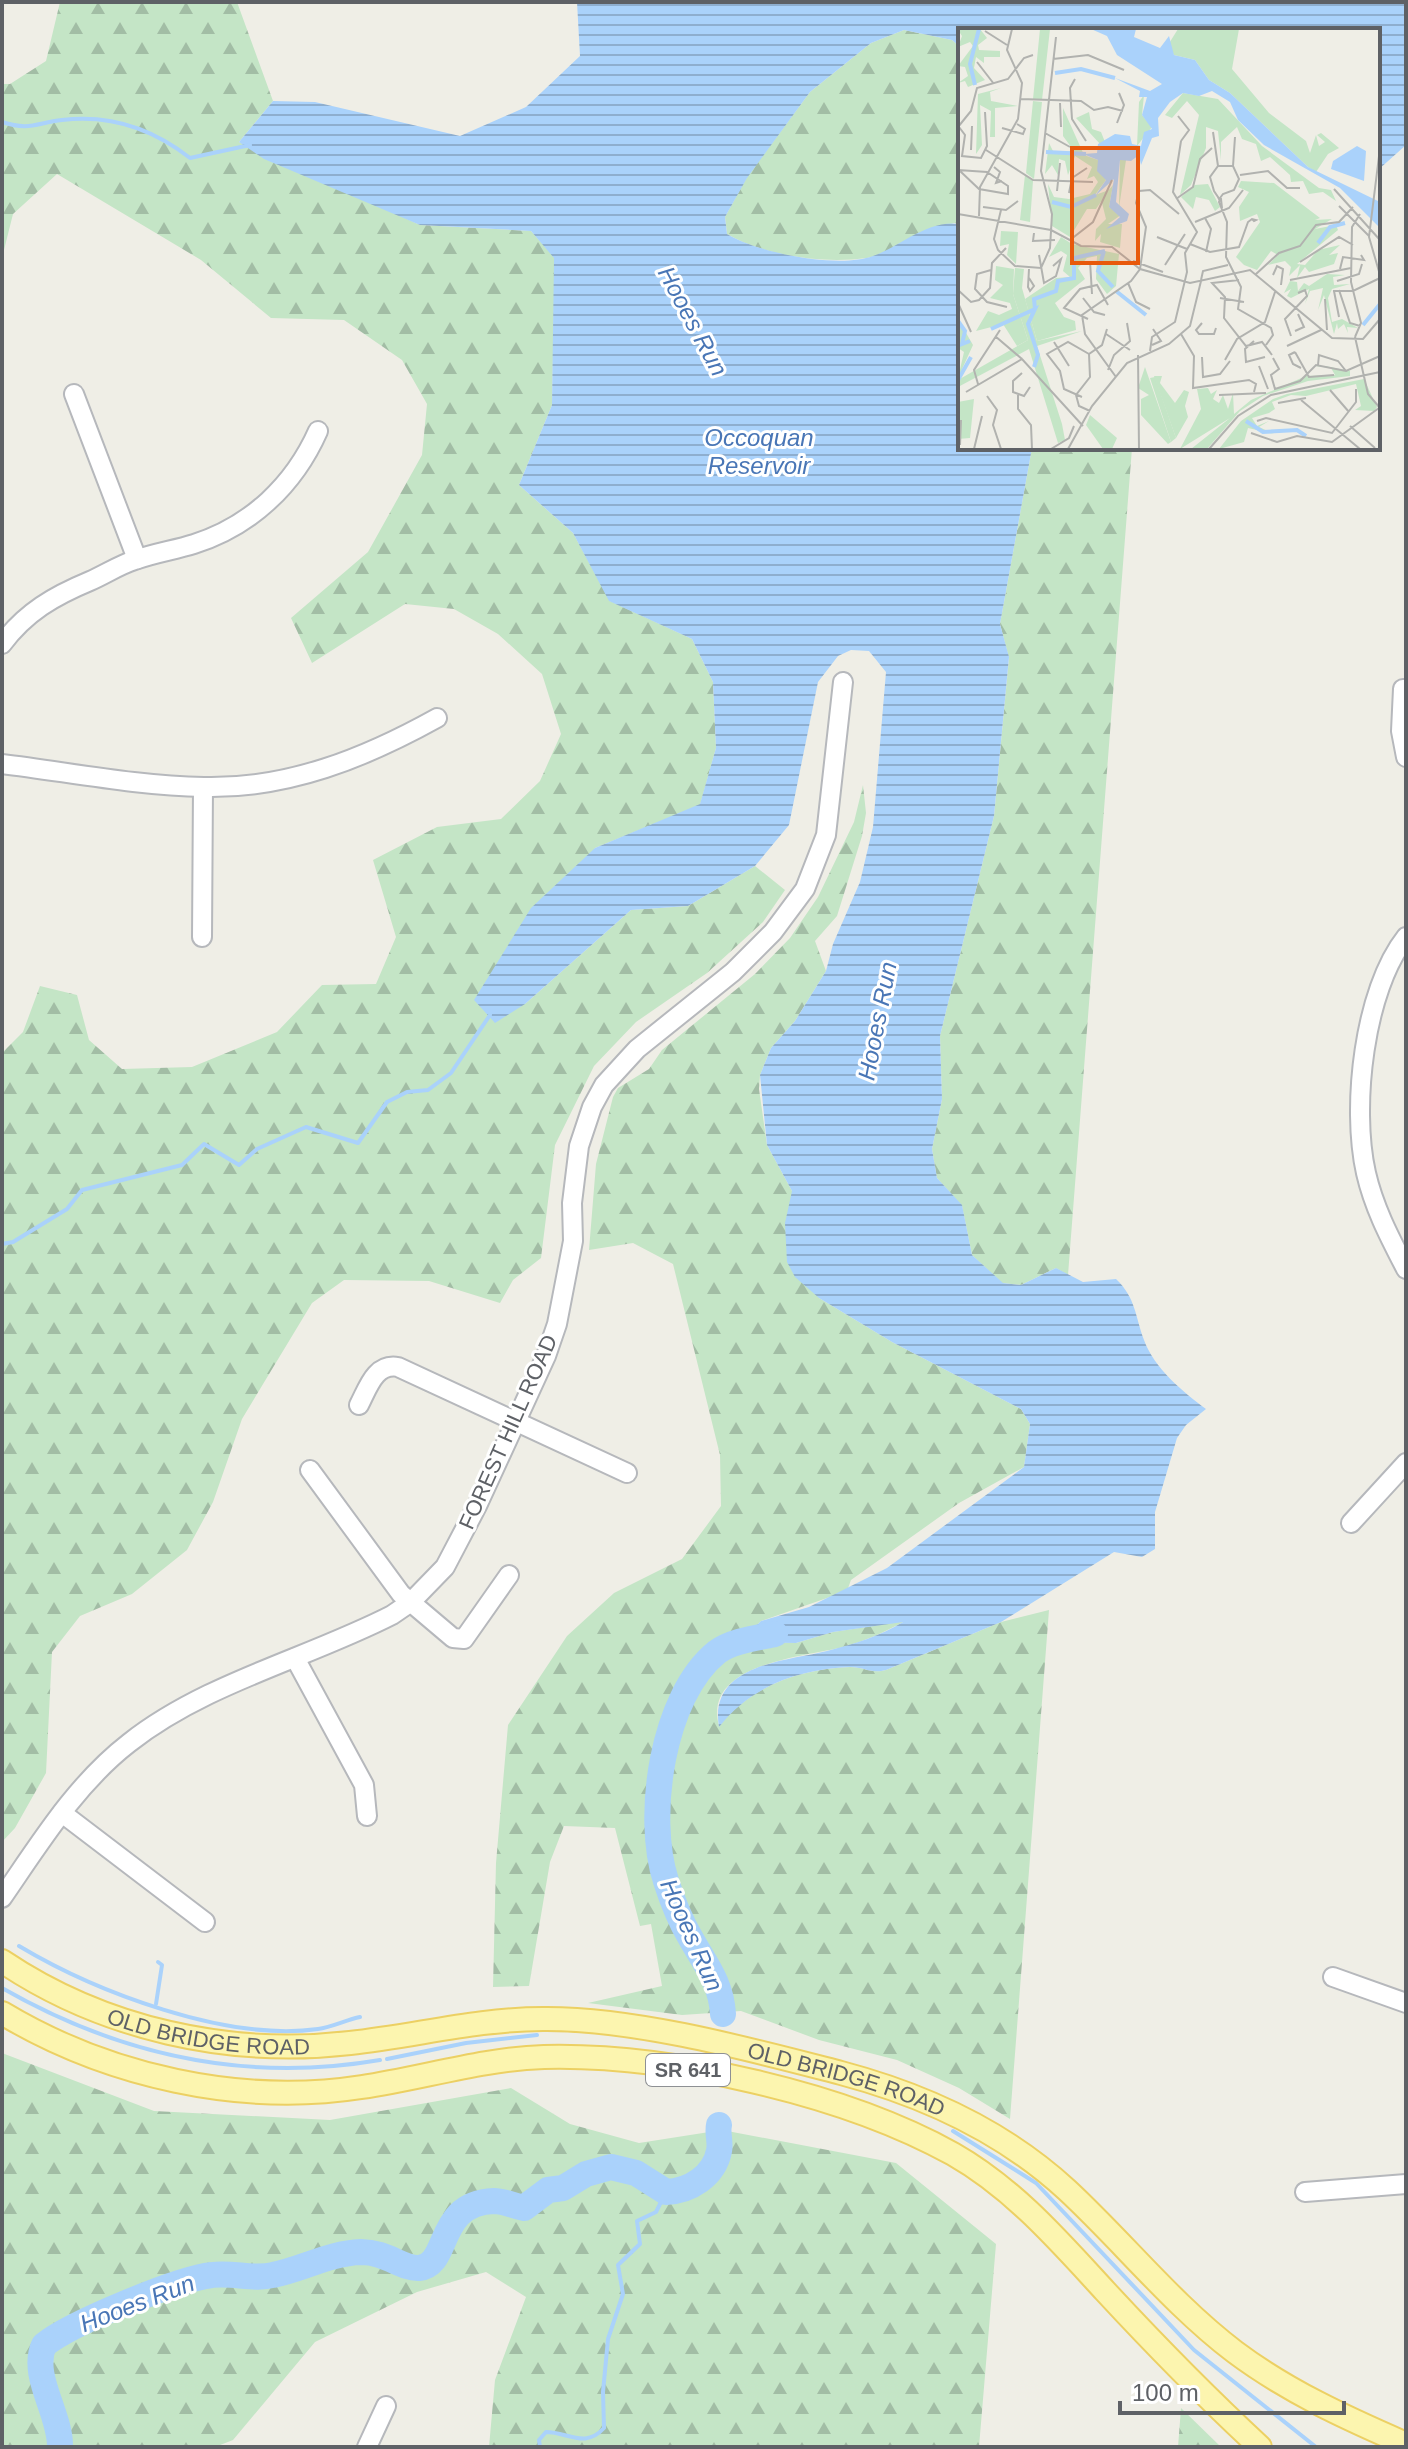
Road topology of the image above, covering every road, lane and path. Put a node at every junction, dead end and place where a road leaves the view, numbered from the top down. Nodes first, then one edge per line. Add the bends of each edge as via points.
1 (74, 394) dead end
2 (318, 431) dead end
3 (137, 559) junction
4 (2, 644) edge
5 (843, 682) dead end
6 (1403, 689) dead end
7 (437, 718) dead end
8 (1406, 757) edge
9 (2, 764) edge
10 (203, 787) junction
11 (202, 937) dead end
12 (1406, 937) edge
13 (1406, 1269) edge
14 (359, 1405) dead end
15 (516, 1422) junction
16 (1406, 1463) edge
17 (310, 1470) dead end
18 (627, 1473) dead end
19 (1351, 1523) dead end
20 (509, 1575) dead end
21 (411, 1602) junction
22 (295, 1658) junction
23 (62, 1813) junction
24 (367, 1816) dead end
25 (2, 1898) edge
26 (205, 1922) dead end
27 (2, 1961) edge
28 (1333, 1977) dead end
29 (1406, 2003) edge
30 (2, 2013) edge
31 (1406, 2184) edge
32 (1305, 2192) dead end
33 (386, 2406) dead end
34 (1406, 2444) edge
35 (367, 2447) edge
36 (1260, 2447) edge

1 - 3 street
2 - 3 street via 298,469 240,523
3 - 4 street via 47,600
5 - 15 street, FOREST HILL ROAD via 826,835 805,889 782,922 733,972 622,1062 592,1107 574,1171 573,1241 557,1324
6 - 8 street
7 - 10 street via 393,742 320,770 273,781
9 - 10 street
10 - 11 street
12 - 13 street via 1385,968 1373,1003 1361,1112 1363,1157 1373,1200
14 - 15 street via 377,1372 389,1365
15 - 18 street
15 - 21 street, FOREST HILL ROAD via 445,1567
16 - 19 street
17 - 21 street
20 - 21 street via 464,1639 453,1638
21 - 22 street, FOREST HILL ROAD
22 - 23 street, FOREST HILL ROAD via 150,1727 101,1767
22 - 24 street via 364,1785
23 - 25 street, FOREST HILL ROAD
23 - 26 street
27 - 34 main road, OLD BRIDGE ROAD / SR 641 via 87,2008 198,2038 320,2046 512,2020 568,2019 655,2031 889,2087 967,2120 1035,2164 1199,2323 1263,2371 1309,2399
28 - 29 street
30 - 36 main road, OLD BRIDGE ROAD / SR 641 via 94,2058 232,2089 336,2091 492,2062 587,2058 674,2068 855,2110 952,2154 1005,2191
31 - 32 street
33 - 35 street

